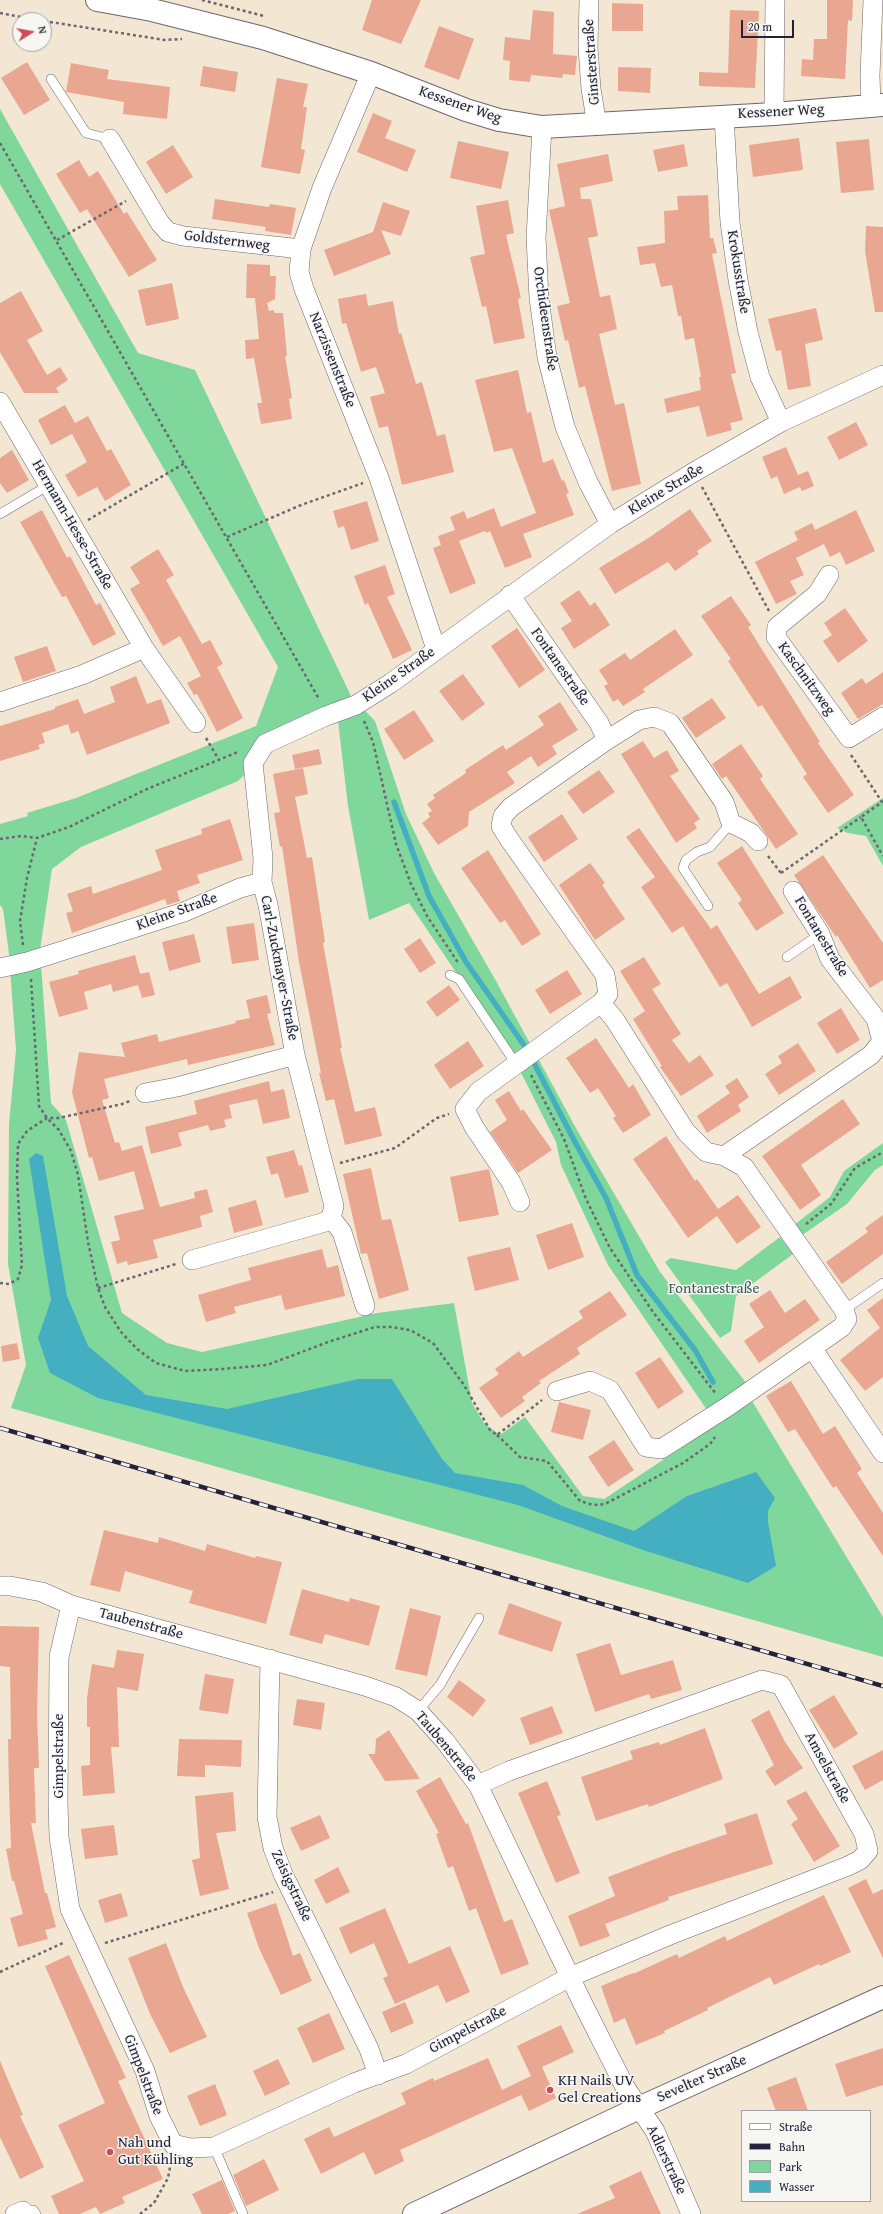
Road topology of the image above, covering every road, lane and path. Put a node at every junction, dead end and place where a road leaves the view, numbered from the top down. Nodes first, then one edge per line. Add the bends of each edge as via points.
1 (97, 0) edge
2 (589, 0) edge
3 (775, 0) edge
4 (873, 0) edge
5 (0, 13) edge
6 (12, 15) edge
7 (371, 72) junction
8 (52, 79) dead end
9 (877, 106) edge
10 (774, 114) junction
11 (724, 116) junction
12 (597, 125) junction
13 (542, 127) junction
14 (110, 139) joint
15 (0, 143) edge
16 (129, 199) dead end
17 (57, 240) junction
18 (301, 249) junction
19 (883, 375) edge
20 (0, 402) edge
21 (781, 422) junction
22 (185, 464) junction
23 (694, 472) junction
24 (379, 478) junction
25 (49, 485) junction
26 (0, 514) edge
27 (610, 524) junction
28 (74, 528) junction
29 (227, 537) junction
30 (829, 574) dead end
31 (510, 595) junction
32 (777, 627) junction
33 (144, 648) junction
34 (436, 649) junction
35 (0, 702) edge
36 (326, 716) junction
37 (883, 717) edge
38 (196, 723) joint
39 (850, 738) junction
40 (607, 740) junction
41 (219, 760) dead end
42 (215, 762) dead end
43 (861, 817) junction
44 (731, 823) junction
45 (37, 838) junction
46 (0, 839) edge
47 (758, 841) joint
48 (883, 856) edge
49 (781, 873) junction
50 (262, 882) junction
51 (793, 891) joint
52 (708, 906) dead end
53 (820, 934) junction
54 (787, 957) dead end
55 (27, 962) junction
56 (0, 968) edge
57 (450, 975) dead end
58 (601, 1004) junction
59 (882, 1042) edge
60 (295, 1055) junction
61 (516, 1064) junction
62 (145, 1093) joint
63 (465, 1109) junction
64 (47, 1118) junction
65 (883, 1152) edge
66 (724, 1156) junction
67 (324, 1167) junction
68 (520, 1202) dead end
69 (331, 1218) junction
70 (792, 1234) junction
71 (192, 1260) joint
72 (0, 1283) edge
73 (883, 1283) edge
74 (98, 1288) junction
75 (365, 1306) dead end
76 (844, 1310) junction
77 (812, 1348) junction
78 (556, 1391) joint
79 (718, 1433) dead end
80 (496, 1435) junction
81 (883, 1453) edge
82 (0, 1586) edge
83 (71, 1606) junction
84 (479, 1618) dead end
85 (270, 1659) junction
86 (418, 1711) junction
87 (478, 1785) junction
88 (289, 1887) junction
89 (84, 1942) junction
90 (0, 1972) edge
91 (570, 1977) junction
92 (883, 1997) edge
93 (378, 2075) junction
94 (639, 2108) junction
95 (173, 2144) junction
96 (214, 2147) junction
97 (0, 2211) edge
98 (20, 2213) edge
99 (140, 2214) edge
100 (243, 2214) edge
101 (414, 2214) edge
102 (691, 2214) edge

1 - 7 street, Kessener Weg via 152,10 263,38
2 - 12 street, Ginsterstraße via 588,48
3 - 10 street
4 - 9 street via 870,75
5 - 6 path
7 - 13 street, Kessener Weg via 466,110 499,120
7 - 18 street, Narzissenstraße via 322,188
8 - 14 lane via 86,133
9 - 10 street, Kessener Weg
10 - 11 street, Kessener Weg
11 - 12 street, Kessener Weg
11 - 21 street, Krokusstraße via 730,222 738,280 760,377
12 - 13 street, Kessener Weg
13 - 27 street, Orchideenstraße via 536,238 539,298 547,357 565,427 588,482
14 - 18 street, Goldsternweg via 160,223 168,232 183,236
15 - 17 path
16 - 17 path
17 - 22 path
18 - 24 street, Narzissenstraße via 299,272 304,289
19 - 21 street, Kleine Straße
20 - 25 street, Hermann-Hesse-Straße
21 - 23 street, Kleine Straße
22 - 28 path
22 - 29 path
23 - 27 street, Kleine Straße
23 - 32 path
24 - 29 path via 301,505
24 - 34 street, Narzissenstraße
25 - 26 lane
25 - 28 street, Hermann-Hesse-Straße
27 - 31 street, Kleine Straße
28 - 33 street, Hermann-Hesse-Straße
29 - 36 path via 320,700
30 - 32 street, Kaschnitzweg via 817,594
31 - 34 street, Kleine Straße
31 - 40 street, Fontanestraße via 599,723
32 - 39 street, Kaschnitzweg via 776,637
33 - 35 street via 82,675
33 - 38 street, Hermann-Hesse-Straße
34 - 36 street, Kleine Straße via 391,683 356,705
36 - 50 street, Kleine Straße via 265,744 253,763 263,858
37 - 39 street
38 - 41 path
39 - 43 path via 847,750 882,802
40 - 44 street via 639,720 654,717 670,723 724,802
40 - 58 street via 511,807 503,816 501,826 605,975 608,994
42 - 45 path via 147,789 69,827
43 - 48 path
43 - 49 path
44 - 47 street
44 - 52 lane via 710,847 686,860 683,868
45 - 46 path via 21,836
45 - 55 path via 20,921
47 - 49 path
49 - 51 path
50 - 55 street, Kleine Straße via 240,888 184,912
50 - 60 street, Carl-Zuckmayer-Straße
51 - 53 street, Fontanestraße
53 - 54 lane
53 - 59 street, Fontanestraße via 830,959 876,1019
55 - 56 street, Kleine Straße
55 - 64 path via 31,975 39,1106
57 - 61 lane via 459,979
58 - 61 street
58 - 66 street via 615,1020 686,1132 706,1152
59 - 66 street, Fontanestraße via 871,1055
60 - 62 street, Carl-Zuckmayer-Straße via 177,1087
60 - 67 street, Carl-Zuckmayer-Straße
61 - 63 street via 478,1092
62 - 64 path via 122,1104 59,1118
63 - 67 path via 437,1118 395,1148
63 - 68 street via 511,1182
64 - 72 path via 27,1131 18,1144 17,1178 22,1265 18,1279 9,1284
64 - 74 path via 59,1130 71,1151 78,1175
65 - 70 path via 855,1168 831,1204
66 - 70 street via 744,1167
67 - 69 street, Carl-Zuckmayer-Straße via 334,1206
69 - 71 street via 325,1222
69 - 75 street via 342,1232
70 - 76 street
71 - 74 path
73 - 76 lane
74 - 80 path via 105,1307 121,1332 137,1349 156,1363 185,1371 267,1365 375,1327 410,1330 433,1343
76 - 77 street via 848,1319 842,1328
77 - 78 street via 661,1449 646,1448 610,1390 590,1381
77 - 81 street
78 - 80 path
79 - 80 path via 710,1444 683,1462 605,1504 593,1505 580,1501 547,1461 520,1457
82 - 83 street, Taubenstraße via 42,1592
83 - 85 street, Taubenstraße
83 - 89 street, Gimpelstraße via 59,1657 59,1837 70,1909
84 - 86 lane via 440,1685
85 - 86 street, Taubenstraße via 396,1696
85 - 88 street, Zeisigstraße via 267,1817 273,1848
86 - 87 street, Taubenstraße via 445,1741
87 - 91 street, Taubenstraße
87 - 91 street, Amselstraße via 509,1771 762,1680 781,1686 864,1834 868,1851 860,1860 848,1866
88 - 89 path
88 - 93 street, Zeisigstraße via 369,2049
89 - 90 path
89 - 95 street, Gimpelstraße via 145,2071 159,2116
91 - 93 street, Gimpelstraße via 406,2064
91 - 94 street, Taubenstraße via 625,2087
92 - 94 street, Sevelter Straße
93 - 96 street, Gimpelstraße via 354,2083
94 - 101 street, Sevelter Straße
94 - 102 street, Adlerstraße via 655,2131
95 - 96 street, Gimpelstraße via 190,2148
95 - 99 path via 168,2178 154,2203
96 - 100 lane
97 - 98 street

